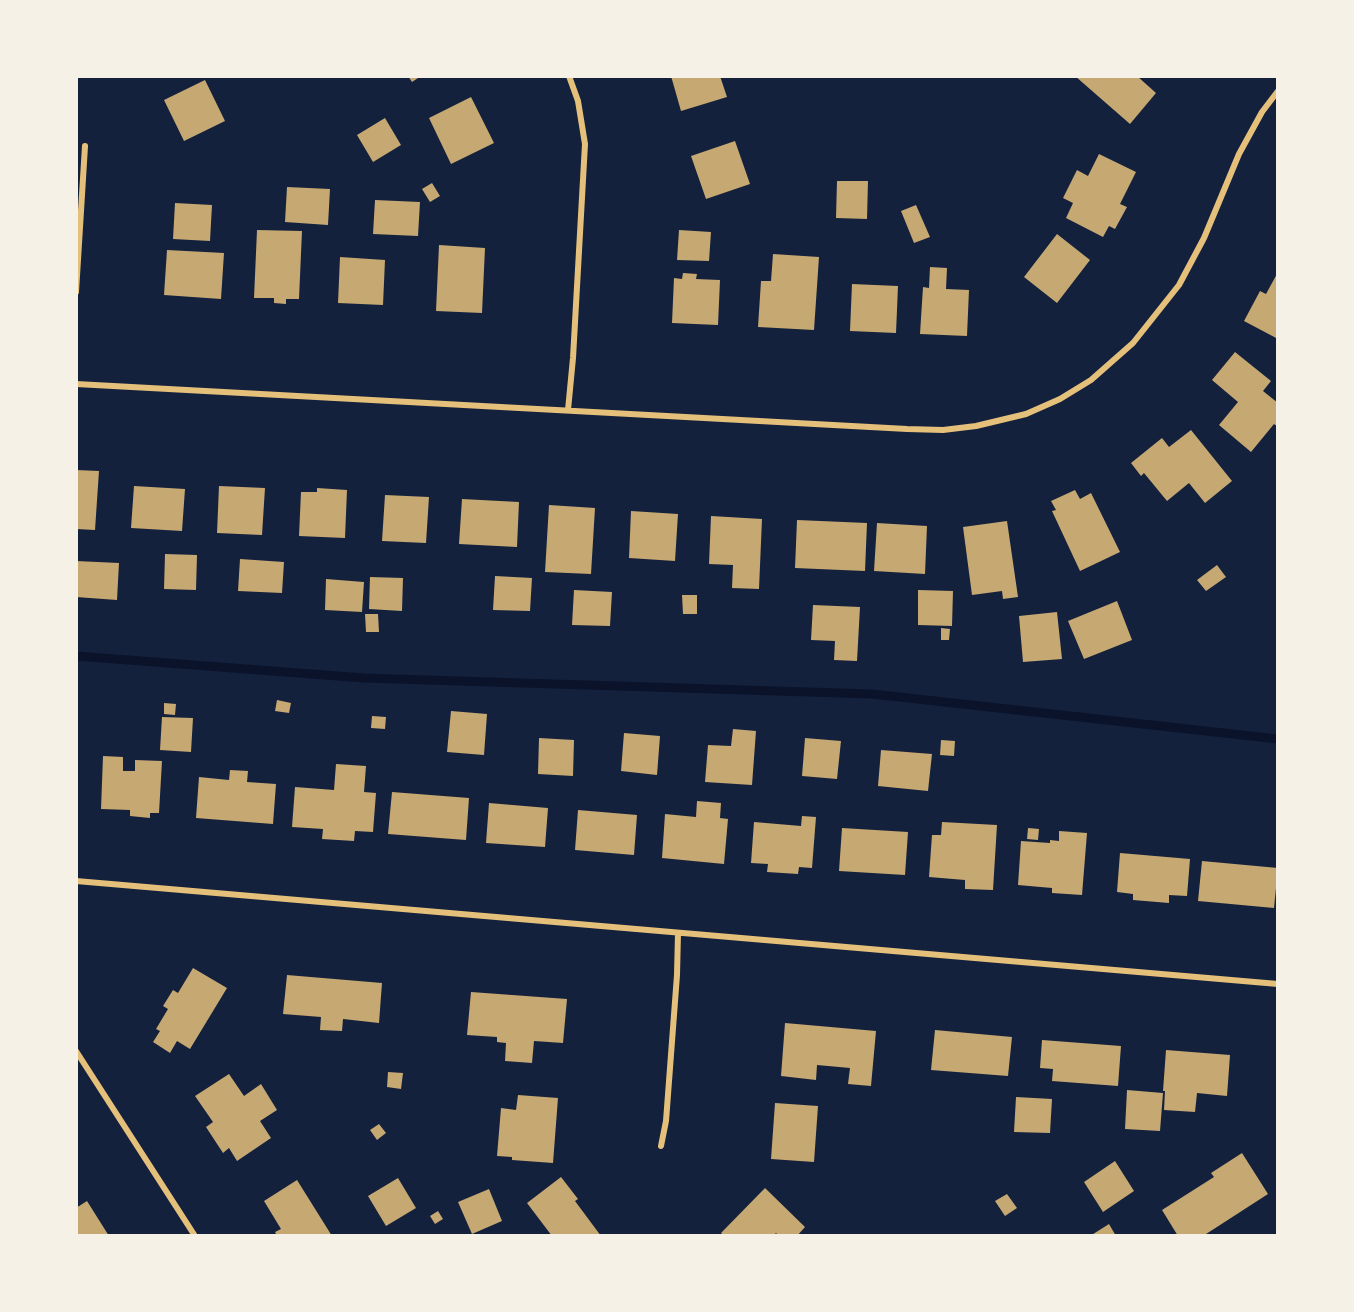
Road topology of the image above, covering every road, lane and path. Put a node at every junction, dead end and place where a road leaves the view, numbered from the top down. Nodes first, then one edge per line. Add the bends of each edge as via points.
1 (569, 76) edge
2 (1278, 91) edge
3 (85, 146) dead end
4 (76, 292) edge
5 (76, 384) edge
6 (568, 410) junction
7 (76, 881) edge
8 (678, 933) junction
9 (1278, 984) edge
10 (76, 1051) edge
11 (661, 1146) dead end
12 (195, 1236) edge

1 - 6 street via 578,101 585,144
2 - 6 street via 1239,154 1204,238 1179,285 1133,343 1091,380 1060,399 1026,414 944,430
3 - 4 street
5 - 6 street
7 - 8 street
8 - 9 street
8 - 11 street
10 - 12 street

